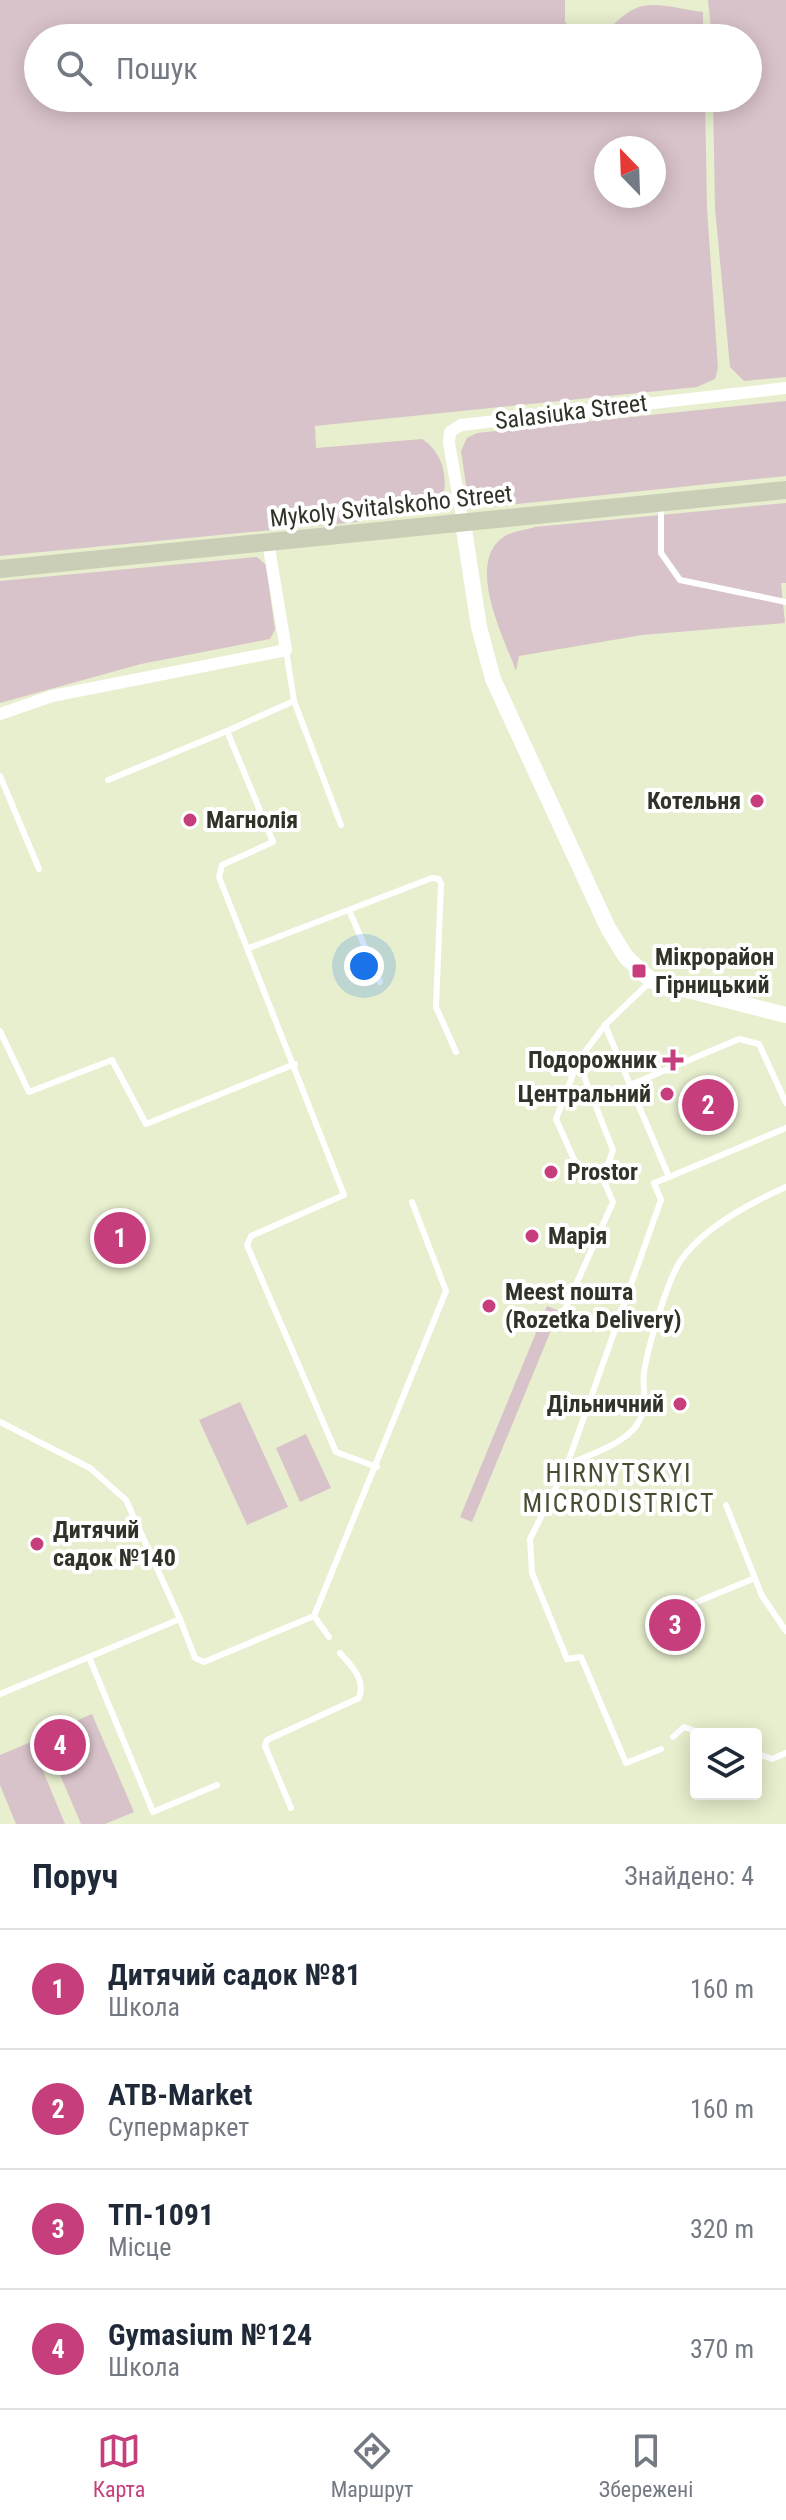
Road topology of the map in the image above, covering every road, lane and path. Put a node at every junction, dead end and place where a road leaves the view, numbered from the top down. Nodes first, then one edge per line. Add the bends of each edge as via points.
1 (786, 388) edge
2 (786, 490) edge
3 (661, 503) junction
4 (463, 523) junction
5 (268, 542) junction
6 (0, 569) edge
7 (786, 602) edge
8 (286, 650) junction
9 (294, 701) junction
10 (0, 714) edge
11 (227, 731) junction
12 (0, 776) edge
13 (108, 780) dead end
14 (341, 825) dead end
15 (39, 869) dead end
16 (349, 910) junction
17 (249, 948) junction
18 (652, 981) junction
19 (380, 982) dead end
20 (786, 1015) edge
21 (605, 1025) junction
22 (0, 1031) edge
23 (456, 1052) dead end
24 (578, 1061) junction
25 (295, 1064) junction
26 (630, 1085) junction
27 (786, 1103) edge
28 (786, 1128) edge
29 (669, 1177) junction
30 (603, 1179) junction
31 (786, 1187) edge
32 (412, 1202) dead end
33 (565, 1309) dead end
34 (0, 1422) edge
35 (567, 1465) junction
36 (377, 1467) junction
37 (726, 1505) dead end
38 (755, 1578) junction
39 (687, 1606) dead end
40 (314, 1616) junction
41 (180, 1619) junction
42 (786, 1631) edge
43 (329, 1637) dead end
44 (340, 1653) dead end
45 (89, 1657) junction
46 (0, 1694) edge
47 (690, 1729) edge
48 (673, 1737) dead end
49 (661, 1749) dead end
50 (786, 1753) edge
51 (762, 1755) edge
52 (217, 1785) dead end
53 (291, 1808) dead end

1 - 4 street, Salasiuka Street via 461,425 450,432 449,443
2 - 3 main road, Mykoly Svitalskoho Street
3 - 4 main road, Mykoly Svitalskoho Street
3 - 7 lane via 661,553 680,580
4 - 5 main road, Mykoly Svitalskoho Street
4 - 18 street via 493,679 608,928 626,957
5 - 6 main road, Mykoly Svitalskoho Street
5 - 8 street
8 - 9 lane
8 - 10 street via 52,696
9 - 11 lane
9 - 14 lane
11 - 13 lane
11 - 17 lane via 273,842 218,870
12 - 15 lane
16 - 17 lane
16 - 19 lane
16 - 23 lane via 439,879 436,1007
17 - 25 lane
18 - 20 street
18 - 21 lane
21 - 24 lane
21 - 26 lane
22 - 25 lane via 29,1092 112,1060 146,1124
24 - 30 lane via 613,1150
24 - 30 lane via 556,1119 580,1173
25 - 36 lane via 344,1195 251,1236 247,1245 336,1452
26 - 27 lane via 739,1039 750,1040 759,1044
26 - 29 lane
28 - 29 lane
29 - 35 lane via 654,1183 661,1200
30 - 33 lane via 613,1202
31 - 35 lane via 744,1208 680,1261 648,1358 644,1411 637,1425
32 - 36 lane via 446,1291
34 - 41 lane via 90,1468 126,1500
35 - 49 lane via 530,1539 532,1573 567,1659 581,1657 626,1763
36 - 40 lane
37 - 38 lane
38 - 39 lane
38 - 42 lane
40 - 41 lane via 204,1662 195,1658
40 - 43 lane
41 - 45 lane
44 - 53 lane via 358,1673 359,1698 267,1740 265,1746
45 - 46 lane
45 - 52 lane via 153,1812
47 - 48 lane via 684,1727
50 - 51 lane via 772,1759

